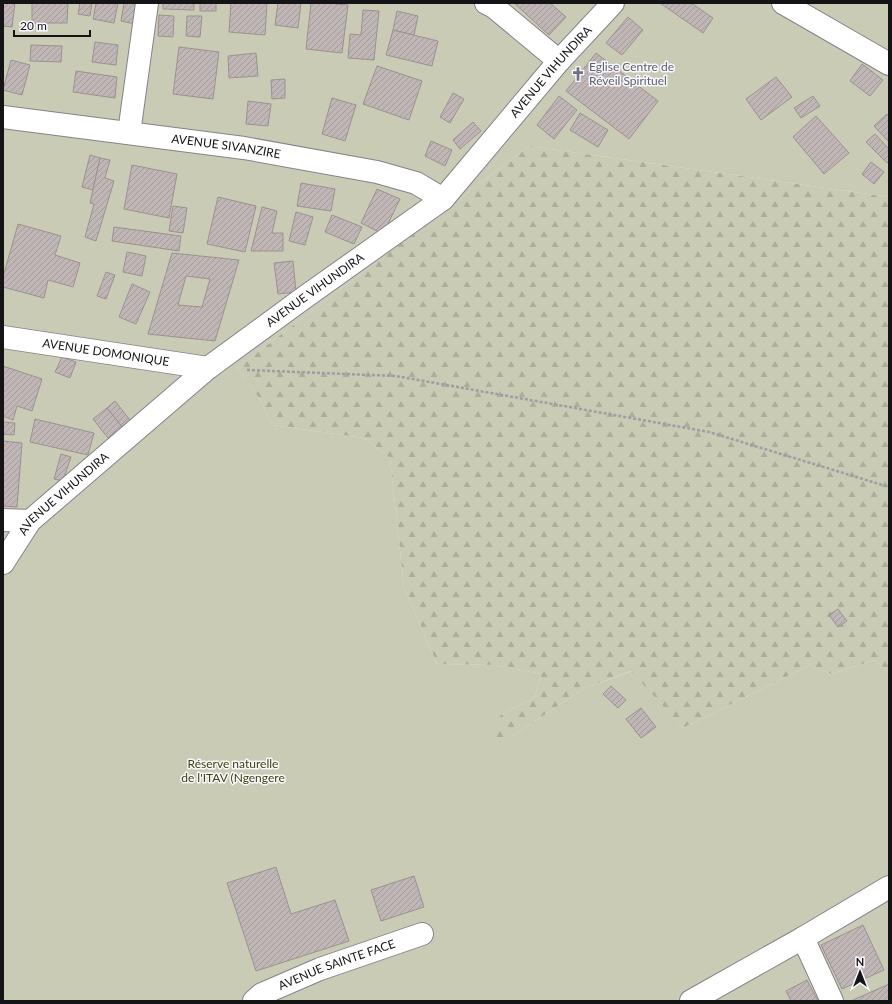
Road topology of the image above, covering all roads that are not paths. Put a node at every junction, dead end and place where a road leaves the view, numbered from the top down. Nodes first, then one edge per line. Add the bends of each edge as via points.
1 (147, 3) edge
2 (486, 3) edge
3 (613, 3) edge
4 (783, 3) edge
5 (559, 61) junction
6 (889, 64) edge
7 (3, 117) edge
8 (129, 133) junction
9 (443, 199) junction
10 (3, 337) edge
11 (208, 368) junction
12 (3, 520) edge
13 (30, 521) junction
14 (3, 563) edge
15 (889, 887) edge
16 (422, 934) dead end
17 (803, 938) junction
18 (254, 1001) edge
19 (691, 1001) edge
20 (832, 1001) edge

1 - 8 street
2 - 5 street
3 - 5 street, AVENUE VIHUNDIRA
4 - 6 street
5 - 9 street, AVENUE VIHUNDIRA
7 - 8 street, AVENUE SIVANZIRE
8 - 9 street, AVENUE SIVANZIRE via 244,148 377,172 416,183
9 - 11 street, AVENUE VIHUNDIRA
10 - 11 street, AVENUE DOMONIQUE
11 - 13 street, AVENUE VIHUNDIRA
12 - 13 street
13 - 14 street, AVENUE VIHUNDIRA
15 - 17 street
16 - 18 street, AVENUE SAINTE FACE via 320,969 262,994
17 - 19 street
17 - 20 street

